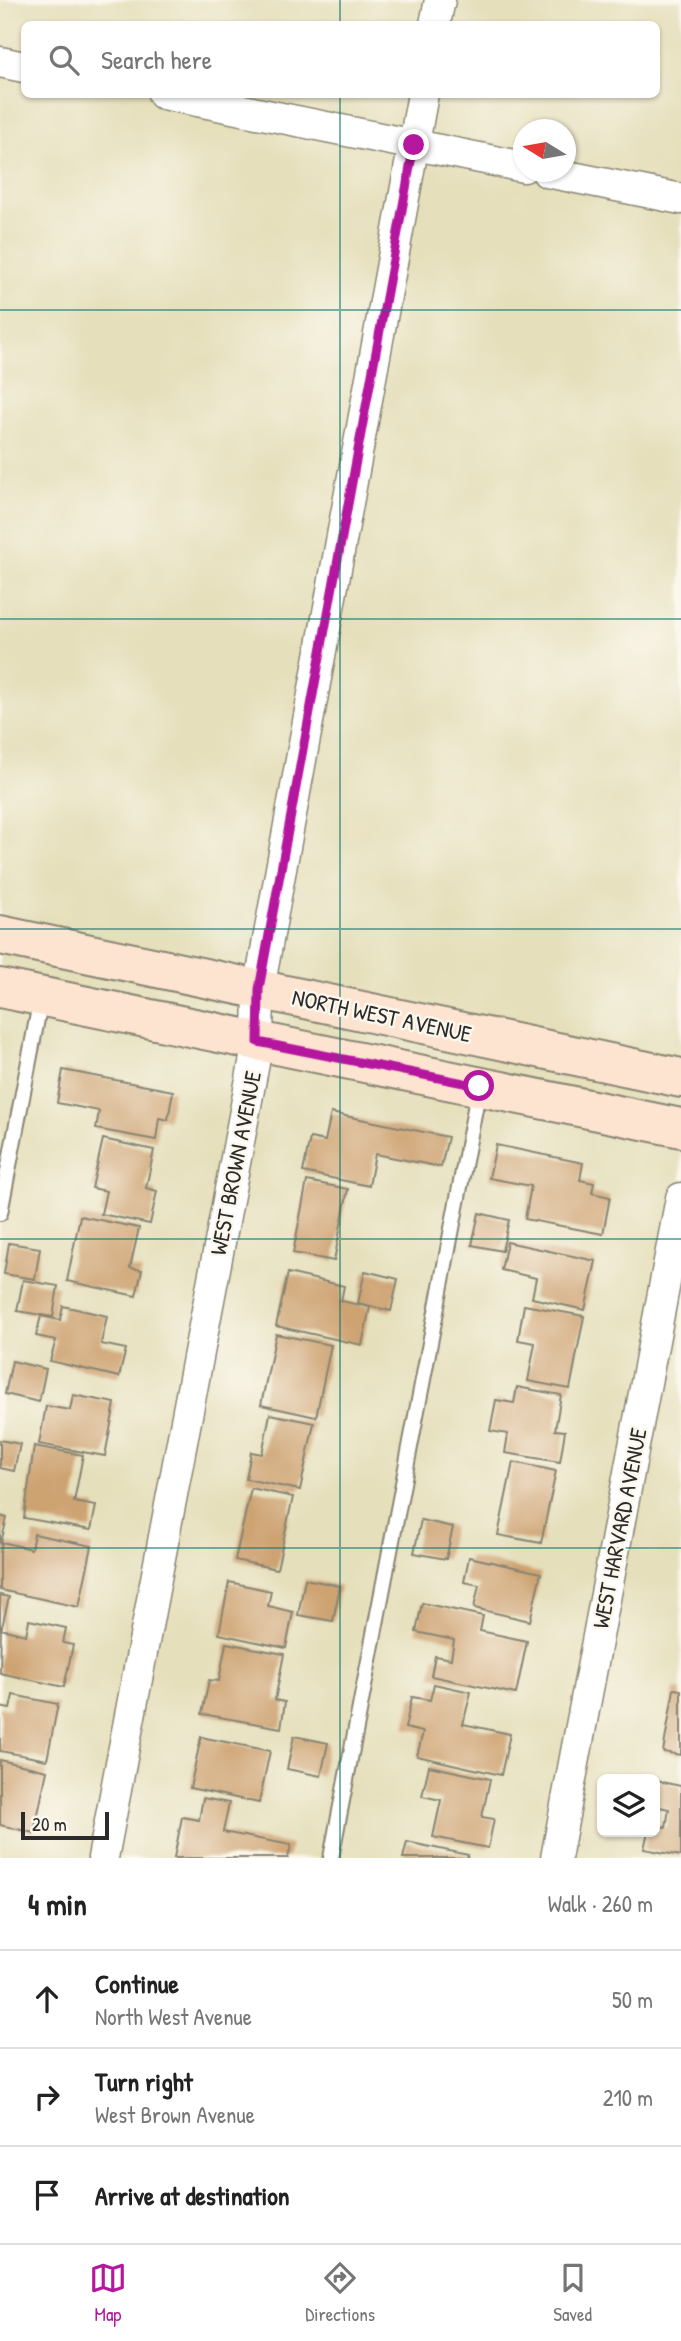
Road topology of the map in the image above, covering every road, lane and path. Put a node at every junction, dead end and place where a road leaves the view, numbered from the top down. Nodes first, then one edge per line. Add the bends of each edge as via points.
1 (440, 0) edge
2 (436, 21) edge
3 (0, 62) edge
4 (21, 66) edge
5 (183, 98) edge
6 (422, 98) edge
7 (414, 145) junction
8 (513, 165) edge
9 (576, 178) edge
10 (681, 199) edge
11 (0, 935) edge
12 (0, 988) edge
13 (259, 989) junction
14 (42, 997) junction
15 (258, 1042) junction
16 (681, 1078) edge
17 (479, 1086) junction
18 (681, 1128) edge
19 (681, 1198) edge
20 (0, 1213) edge
21 (103, 1858) edge
22 (331, 1858) edge
23 (556, 1858) edge

1 - 2 street
3 - 4 street
5 - 7 street
6 - 7 street, WEST BROWN AVENUE
7 - 8 street
7 - 13 street, WEST BROWN AVENUE
9 - 10 street
11 - 13 main road, NORTH WEST AVENUE
12 - 14 main road
13 - 15 street, WEST BROWN AVENUE
13 - 16 main road, NORTH WEST AVENUE
14 - 15 main road
14 - 20 lane
15 - 17 main road
15 - 21 street, WEST BROWN AVENUE
17 - 18 main road
17 - 22 lane
19 - 23 street, WEST HARVARD AVENUE

